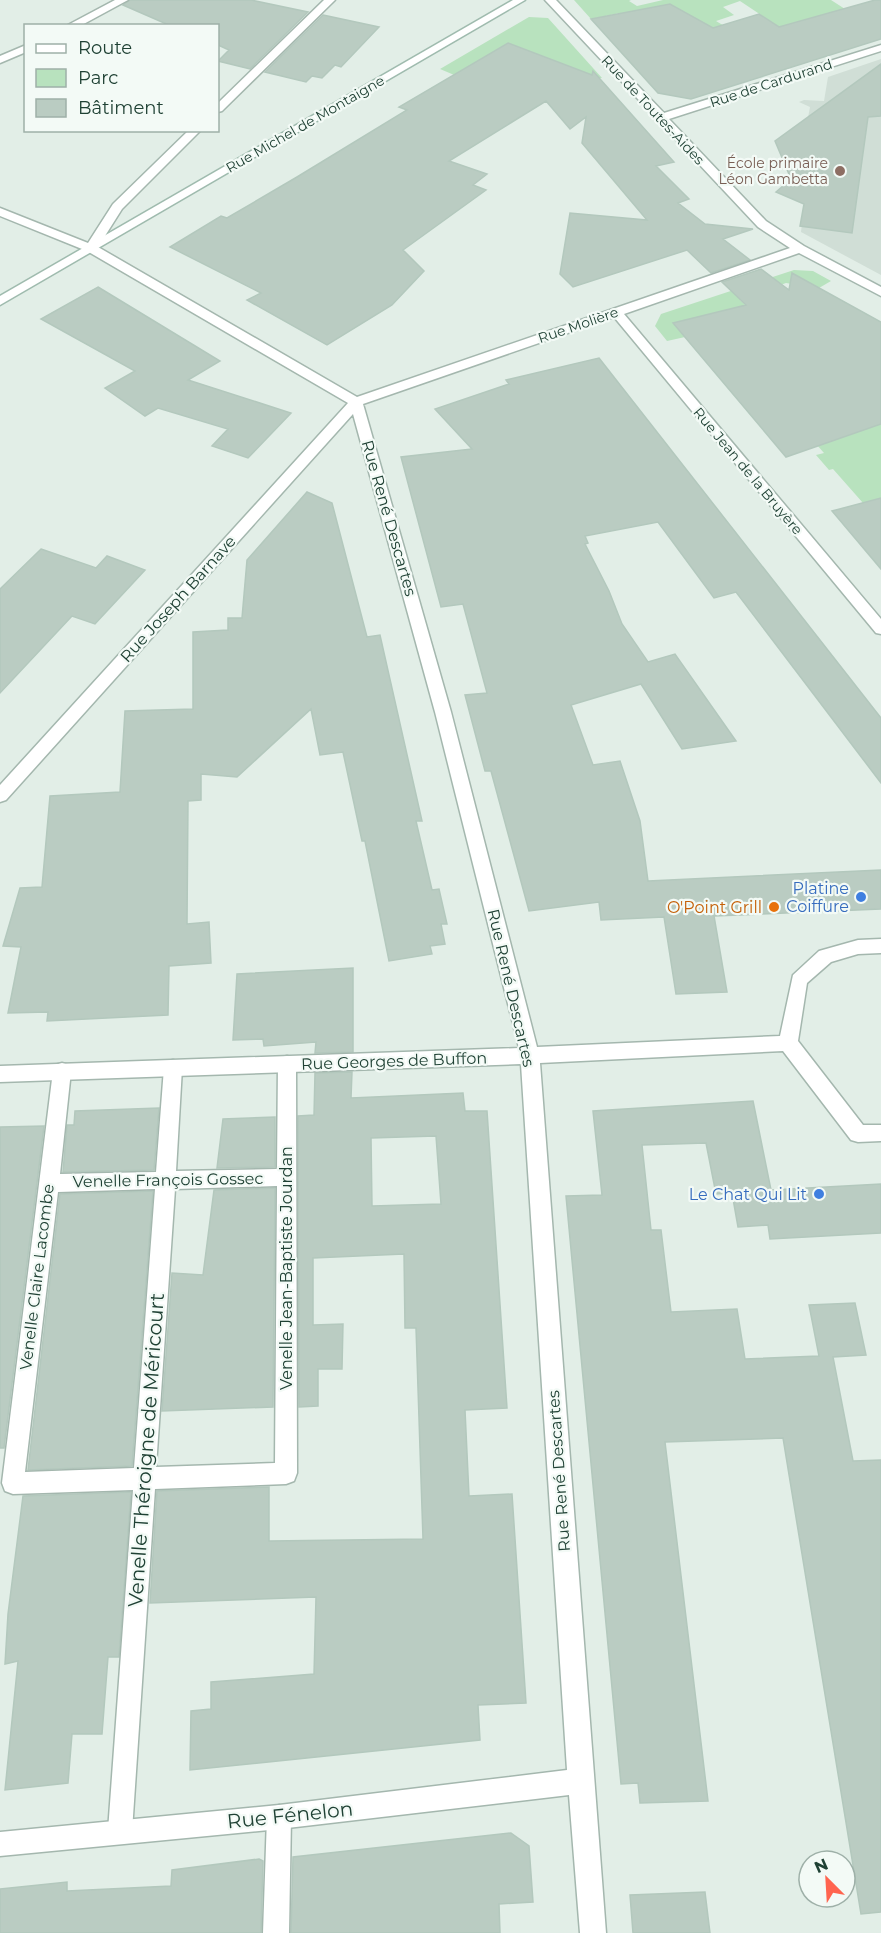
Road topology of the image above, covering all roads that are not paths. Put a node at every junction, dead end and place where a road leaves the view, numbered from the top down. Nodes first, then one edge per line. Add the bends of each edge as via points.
1 (123, 0) edge
2 (330, 0) edge
3 (520, 0) edge
4 (550, 0) edge
5 (75, 24) edge
6 (881, 48) edge
7 (24, 49) edge
8 (0, 60) edge
9 (219, 108) edge
10 (661, 118) junction
11 (194, 132) edge
12 (0, 212) edge
13 (91, 248) junction
14 (800, 249) junction
15 (881, 291) edge
16 (0, 301) edge
17 (616, 312) junction
18 (356, 402) junction
19 (881, 629) edge
20 (0, 796) edge
21 (881, 946) edge
22 (788, 1043) junction
23 (530, 1056) junction
24 (287, 1064) junction
25 (173, 1068) junction
26 (62, 1071) junction
27 (0, 1074) edge
28 (881, 1133) edge
29 (286, 1177) junction
30 (165, 1178) junction
31 (49, 1183) junction
32 (145, 1479) junction
33 (580, 1781) junction
34 (279, 1817) junction
35 (120, 1831) junction
36 (0, 1844) edge
37 (276, 1933) edge
38 (593, 1933) edge

1 - 5 street
2 - 9 street
3 - 13 street, Rue Michel de Montaigne via 495,9
4 - 10 street, Rue de Toutes-Aides
6 - 10 street, Rue de Cardurand
7 - 8 street
10 - 14 street, Rue de Toutes-Aides via 762,224
11 - 13 street via 117,207
12 - 13 street
13 - 16 street, Rue Michel de Montaigne
13 - 18 street
14 - 15 street, Rue de Toutes-Aides
14 - 17 street, Rue Molière
17 - 18 street, Rue Molière
17 - 19 street, Rue Jean de la Bruyère
18 - 20 street, Rue Joseph Barnave
18 - 23 street, Rue René Descartes via 443,712
21 - 22 street via 858,947 825,956 799,980
22 - 23 street, Rue Georges de Buffon
22 - 28 street via 858,1134
23 - 24 street, Rue Georges de Buffon
23 - 33 street, Rue René Descartes
24 - 25 street, Rue Georges de Buffon
24 - 29 street, Venelle Jean-Baptiste Jourdan
25 - 26 street, Rue Georges de Buffon
25 - 30 street, Venelle Théroigne de Méricourt
26 - 27 street, Rue Georges de Buffon
26 - 31 street, Venelle Claire Lacombe
29 - 30 street, Venelle François Gossec
29 - 32 street, Venelle Jean-Baptiste Jourdan via 286,1473
30 - 31 street, Venelle François Gossec
30 - 32 street, Venelle Théroigne de Méricourt
31 - 32 street, Venelle Claire Lacombe via 13,1483
32 - 35 street, Venelle Théroigne de Méricourt
33 - 34 street, Rue Fénelon
33 - 38 street, Rue René Descartes
34 - 35 street, Rue Fénelon
34 - 37 street
35 - 36 street, Rue Fénelon

